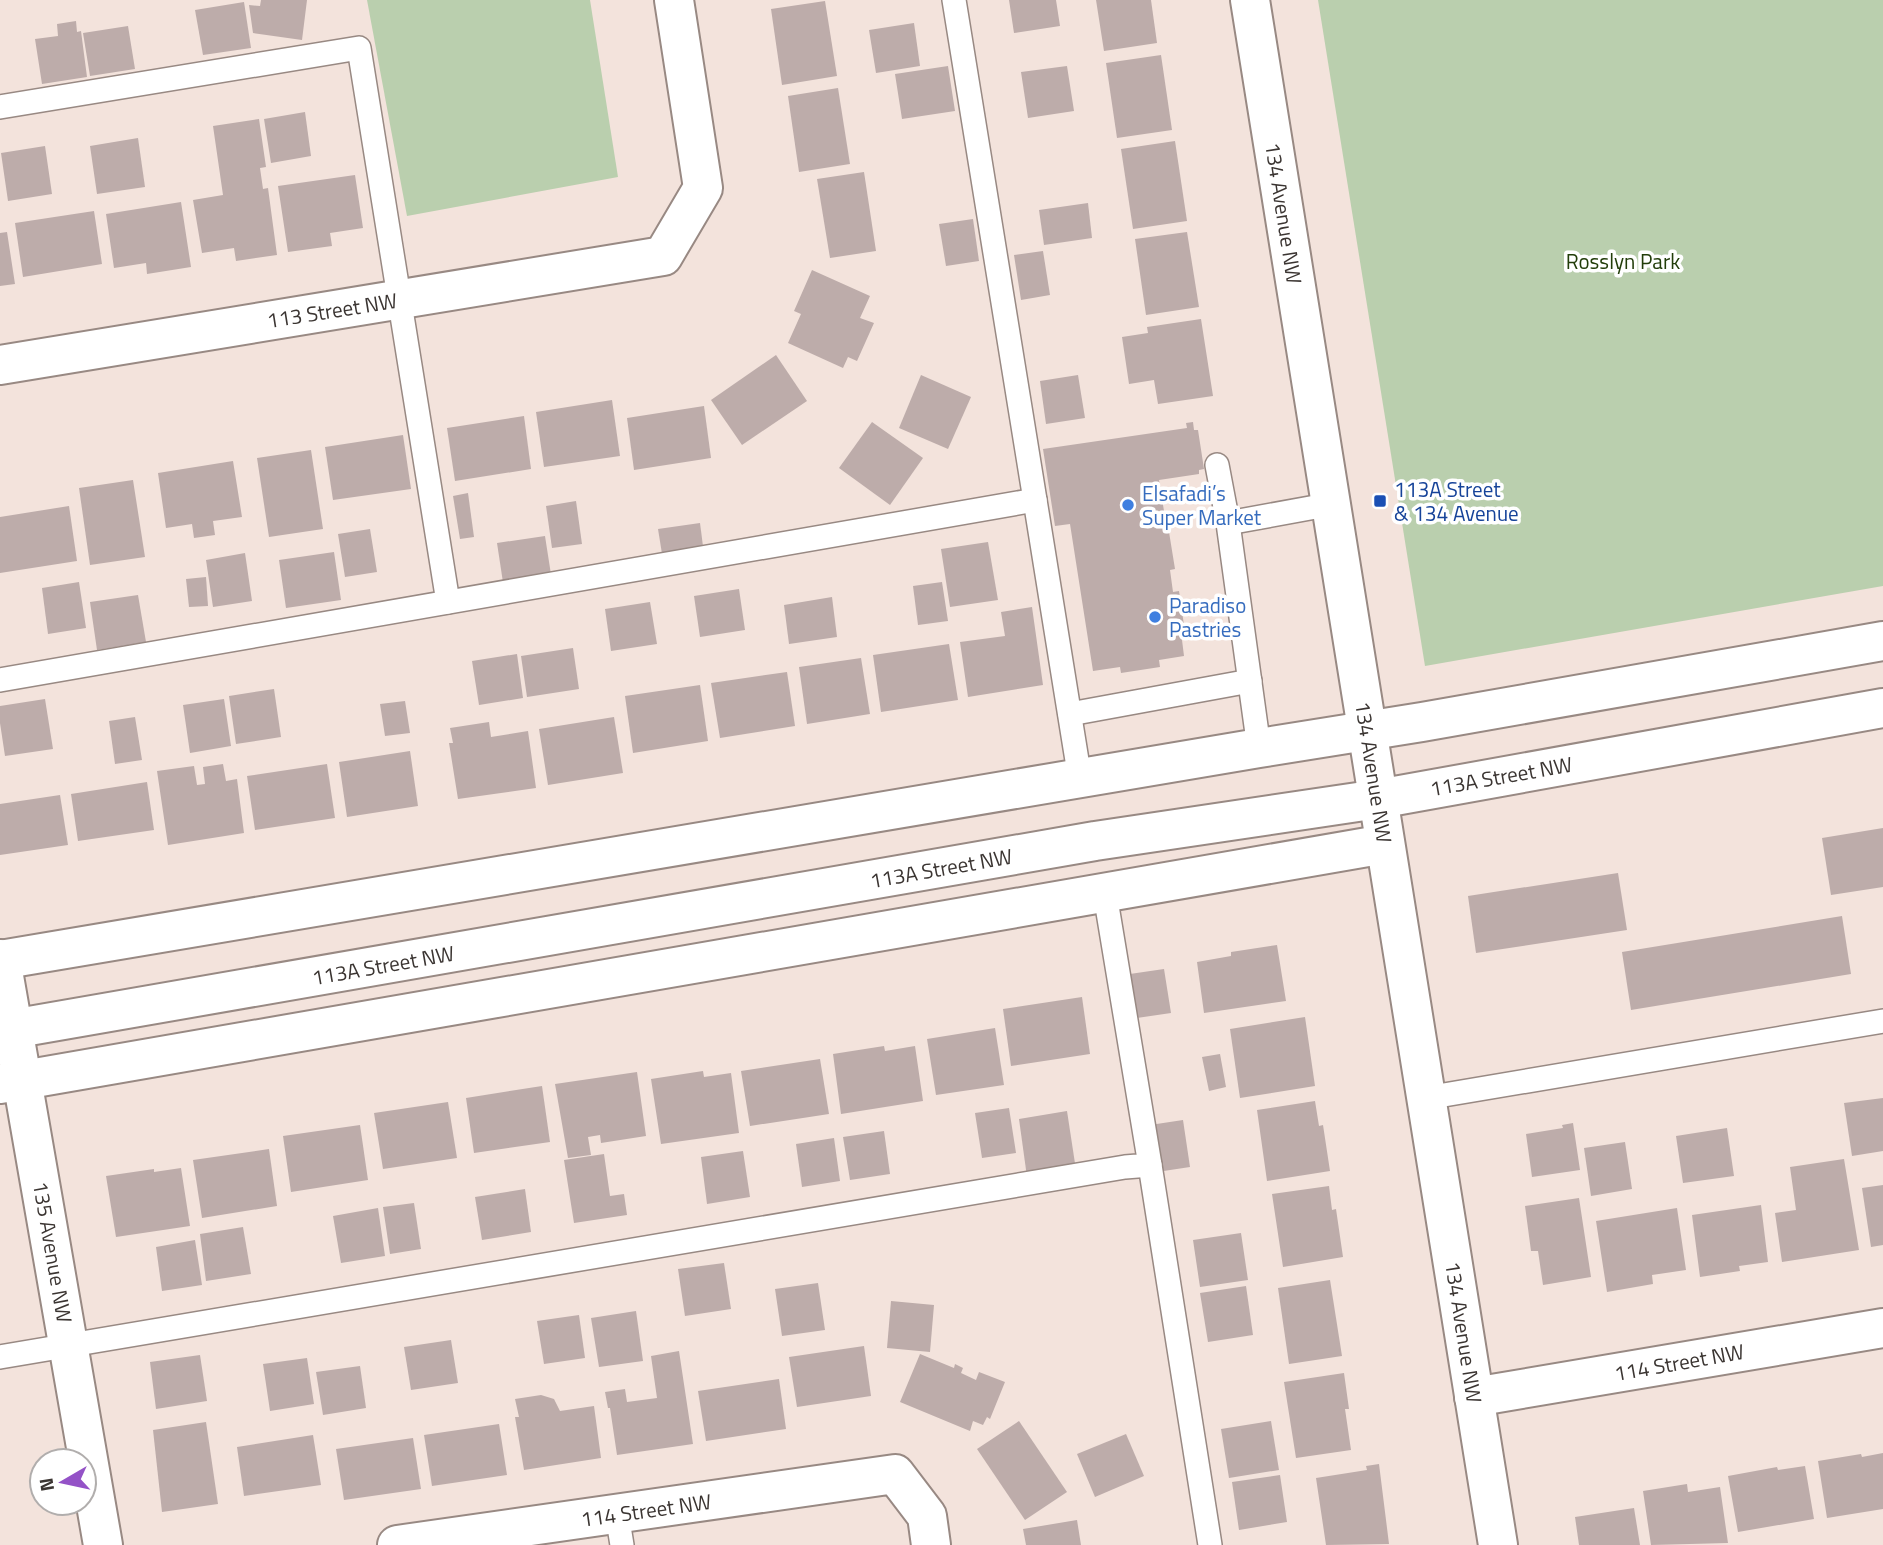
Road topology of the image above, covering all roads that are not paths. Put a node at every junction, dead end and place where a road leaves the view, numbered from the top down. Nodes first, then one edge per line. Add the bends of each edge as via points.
1 (674, 0) edge
2 (954, 0) edge
3 (1250, 0) edge
4 (0, 107) edge
5 (399, 299) junction
6 (0, 365) edge
7 (1217, 465) dead end
8 (1035, 500) junction
9 (1332, 504) junction
10 (1228, 523) junction
11 (448, 602) junction
12 (1883, 640) edge
13 (0, 680) edge
14 (1250, 681) junction
15 (1883, 708) edge
16 (1070, 714) junction
17 (1367, 731) junction
18 (1259, 748) junction
19 (1080, 779) junction
20 (1378, 799) junction
21 (1385, 844) junction
22 (1105, 894) junction
23 (0, 959) edge
24 (1883, 1021) edge
25 (6, 1030) edge
26 (12, 1082) edge
27 (1426, 1098) junction
28 (1150, 1166) junction
29 (1883, 1328) edge
30 (70, 1346) junction
31 (0, 1357) edge
32 (1474, 1397) junction
33 (620, 1529) edge
34 (103, 1545) edge
35 (397, 1545) edge
36 (931, 1545) edge
37 (1210, 1545) edge
38 (1498, 1545) edge

1 - 5 street, 113 Street NW via 703,188 663,256
2 - 8 lane
3 - 9 street, 134 Avenue NW
4 - 5 lane via 359,48
5 - 6 street, 113 Street NW
5 - 11 lane
7 - 10 lane
8 - 11 lane
8 - 16 lane
9 - 10 lane
9 - 17 street, 134 Avenue NW
10 - 14 lane
11 - 13 lane
12 - 17 street
14 - 16 lane
14 - 18 lane
15 - 20 street, 113A Street NW
16 - 19 lane
17 - 18 street
17 - 20 street, 134 Avenue NW
18 - 19 street
19 - 23 street
20 - 21 street, 134 Avenue NW
20 - 25 street, 113A Street NW via 1095,841
21 - 22 street
21 - 27 street, 134 Avenue NW
22 - 26 street
22 - 28 lane
23 - 25 street, 135 Avenue NW
24 - 27 lane
25 - 26 street, 135 Avenue NW
26 - 30 street, 135 Avenue NW
27 - 32 street, 134 Avenue NW
28 - 30 lane via 1097,1171
28 - 37 lane
29 - 32 street, 114 Street NW
30 - 31 lane
30 - 34 street, 135 Avenue NW
32 - 38 street, 134 Avenue NW
33 - 35 street, 114 Street NW
33 - 36 street, 114 Street NW via 895,1474 927,1516

